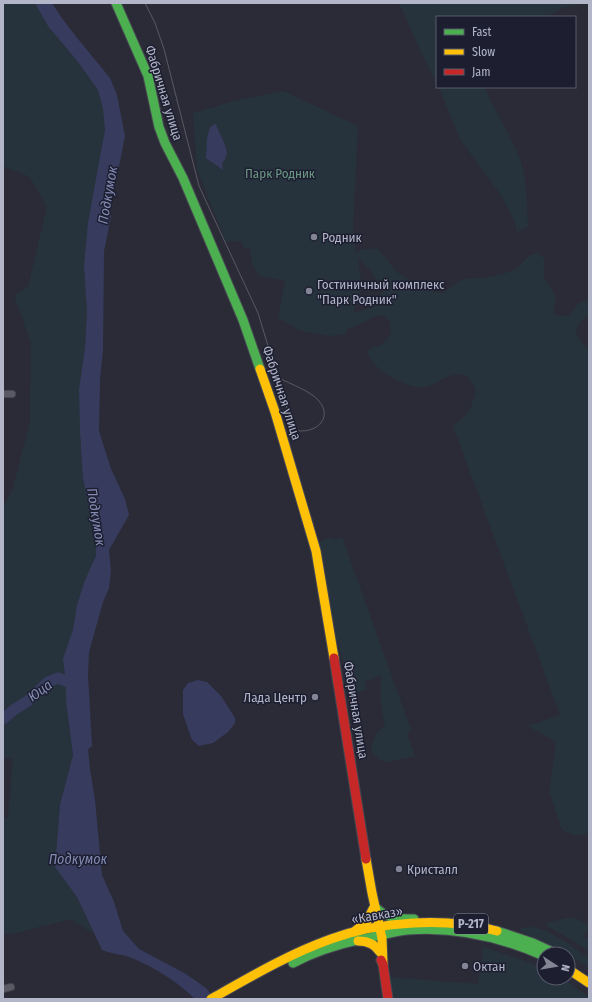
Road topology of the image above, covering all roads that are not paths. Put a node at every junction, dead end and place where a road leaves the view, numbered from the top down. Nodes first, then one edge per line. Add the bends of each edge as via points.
1 (116, 3) edge
2 (3, 394) edge
3 (12, 394) dead end
4 (375, 909) junction
5 (478, 925) junction
6 (399, 932) junction
7 (379, 935) junction
8 (354, 937) junction
9 (540, 946) edge
10 (536, 953) edge
11 (296, 961) junction
12 (576, 966) edge
13 (576, 974) edge
14 (589, 975) edge
15 (589, 983) edge
16 (10, 987) dead end
17 (3, 989) edge
18 (228, 995) edge
19 (211, 999) edge
20 (388, 999) edge

1 - 4 main road, Фабричная улица via 148,76 157,120 165,143 183,178 243,320 308,519 316,551
2 - 3 street
4 - 5 main road via 390,918 451,919
4 - 7 main road, Фабричная улица
4 - 8 main road
5 - 7 main road, «Кавказ» / Р-217 via 426,921
5 - 9 main road, «Кавказ» / Р-217 via 520,937
6 - 7 main road, «Кавказ» / Р-217
6 - 7 main road via 388,939
6 - 10 main road, «Кавказ» / Р-217 via 438,930 468,933 505,941
7 - 8 main road, «Кавказ» / Р-217
7 - 8 main road via 374,945
7 - 11 main road via 371,933 342,939 318,947 300,956
7 - 20 main road, Фабричная улица
8 - 11 main road, «Кавказ» / Р-217
8 - 18 main road, «Кавказ» / Р-217 via 326,940 309,947
11 - 18 main road, «Кавказ» / Р-217
12 - 14 main road
13 - 15 main road
16 - 17 street
18 - 19 main road, «Кавказ» / Р-217

